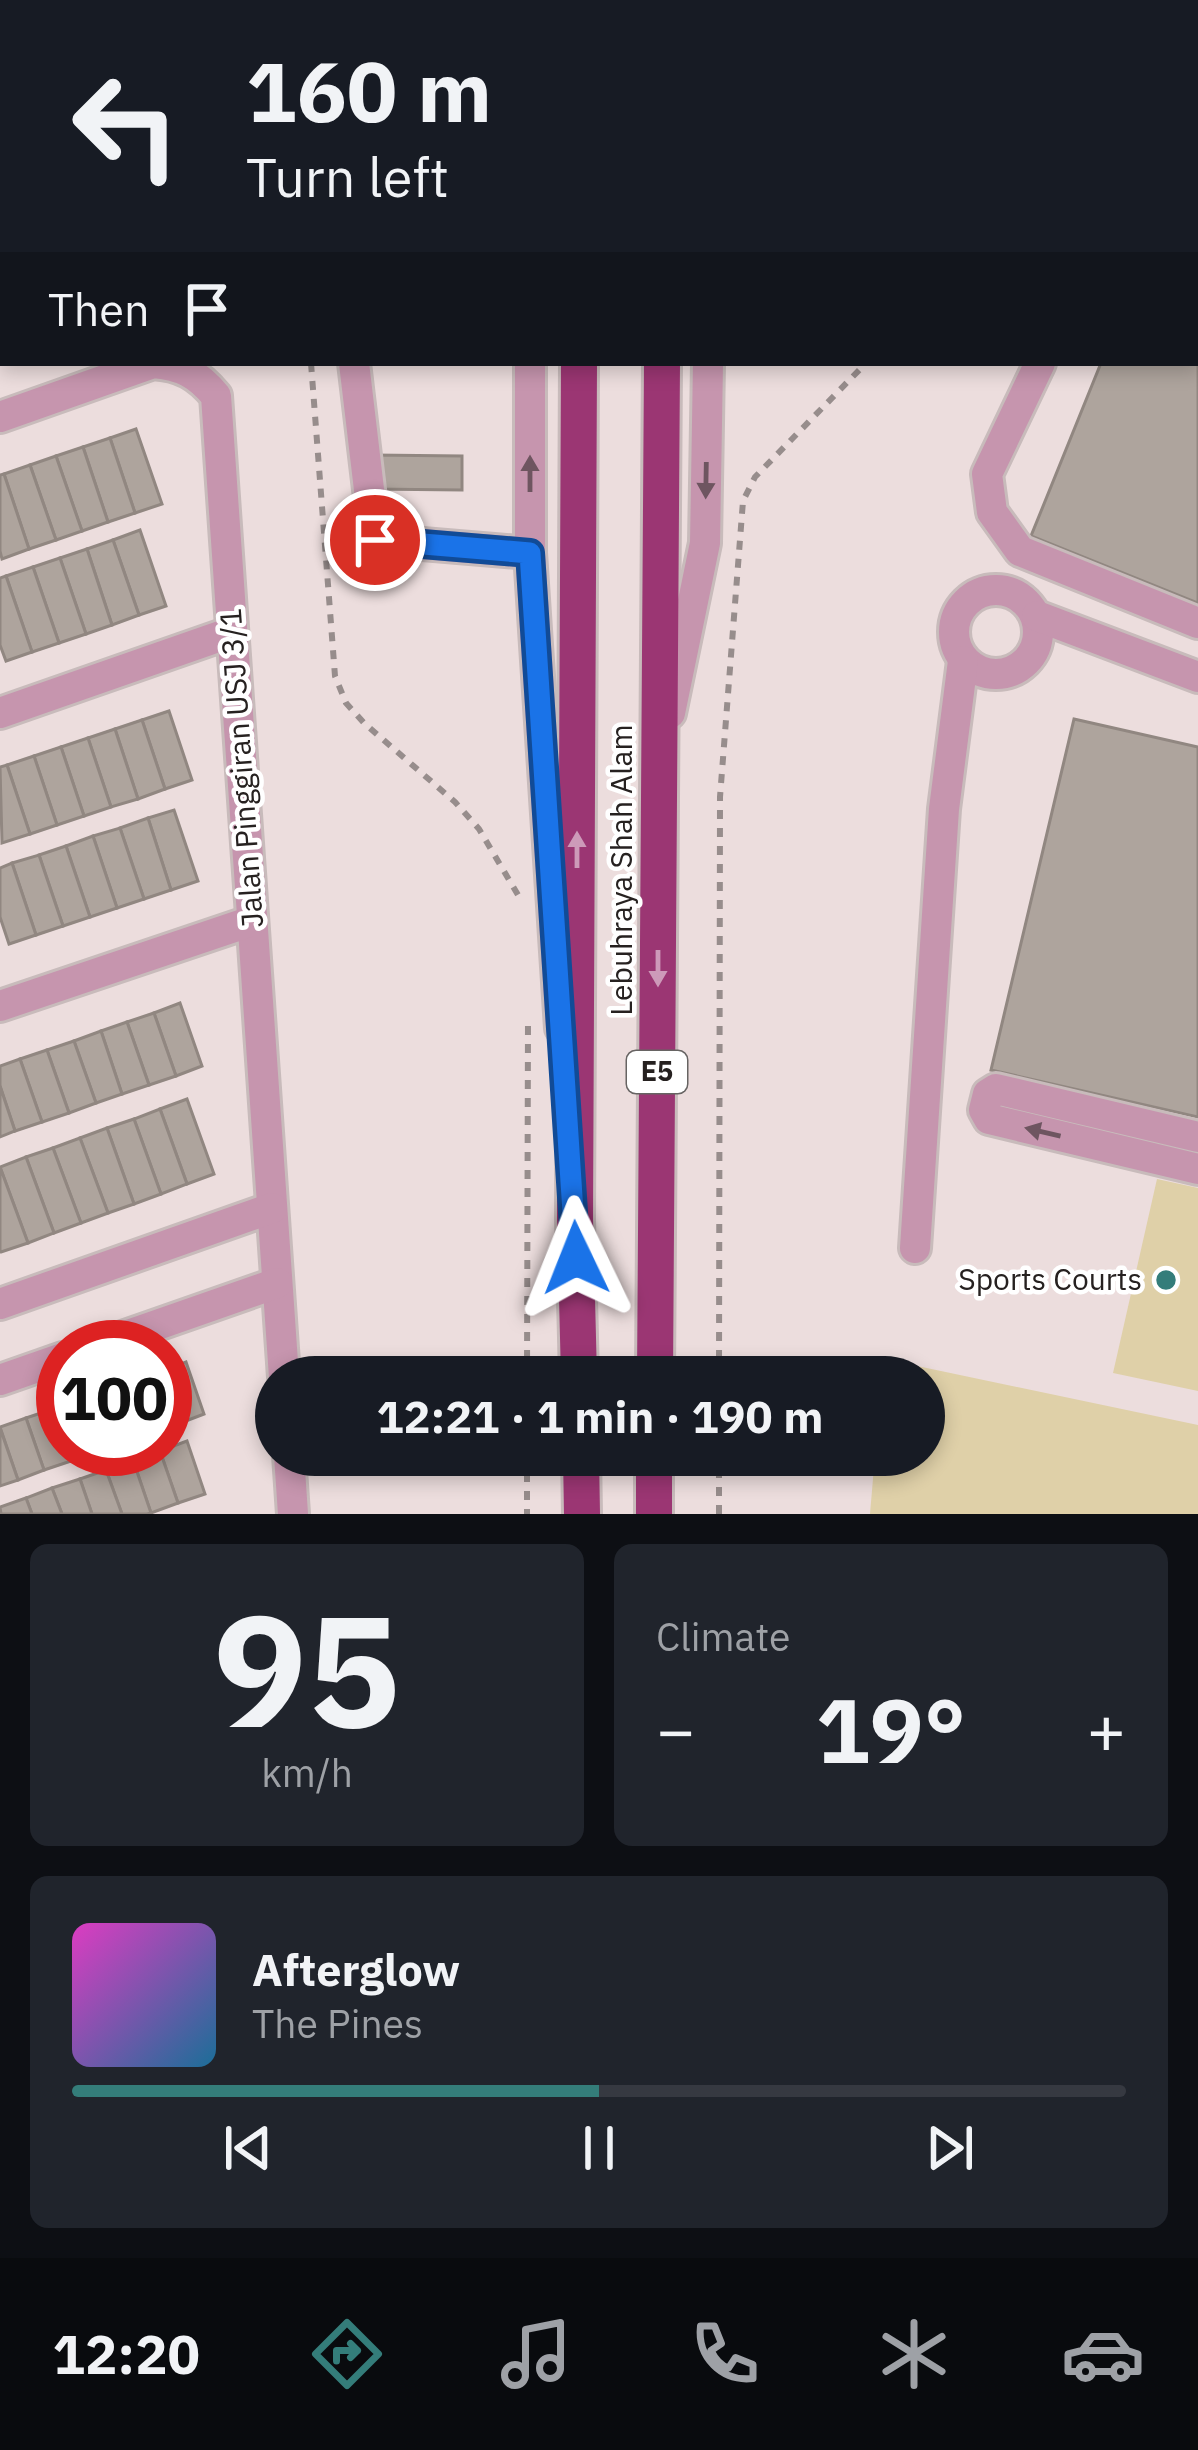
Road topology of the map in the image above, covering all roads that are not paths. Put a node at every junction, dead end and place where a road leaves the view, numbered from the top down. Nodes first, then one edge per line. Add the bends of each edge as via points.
1 (144, 366) edge
2 (175, 366) edge
3 (354, 366) edge
4 (530, 366) edge
5 (579, 366) edge
6 (662, 366) edge
7 (708, 366) edge
8 (1039, 366) edge
9 (0, 417) edge
10 (530, 553) junction
11 (1036, 616) junction
12 (1198, 623) edge
13 (232, 632) junction
14 (964, 662) junction
15 (1198, 677) edge
16 (0, 712) edge
17 (659, 767) junction
18 (252, 921) junction
19 (0, 1006) edge
20 (1198, 1137) edge
21 (1198, 1169) edge
22 (272, 1208) junction
23 (575, 1219) junction
24 (915, 1248) dead end
25 (277, 1283) junction
26 (0, 1304) edge
27 (171, 1320) edge
28 (282, 1356) edge
29 (578, 1356) edge
30 (655, 1356) edge
31 (36, 1367) edge
32 (0, 1380) edge
33 (290, 1476) edge
34 (581, 1476) edge
35 (654, 1476) edge
36 (293, 1514) edge
37 (582, 1514) edge
38 (654, 1514) edge

1 - 9 street, Jalan Pinggiran USJ 3/1
2 - 13 street, Jalan Pinggiran USJ 3/1 via 216,396
3 - 10 street via 375,540
10 -> 4 street
23 -> 5 highway, Lebuhraya Shah Alam
6 - 17 highway, Lebuhraya Shah Alam / E5
7 -> 17 street via 705,543
8 - 12 street via 988,474 992,512 1020,551
10 - 23 street
11 - 14 street via 1037,646 1018,669 989,675
11 - 14 street via 1017,595 987,590 962,605 953,634
11 - 15 street
13 - 16 street
13 - 18 street, Jalan Pinggiran USJ 3/1
14 - 24 street via 944,808
17 -> 30 highway, Lebuhraya Shah Alam / E5
18 - 19 street
18 - 22 street, Jalan Pinggiran USJ 3/1
21 -> 20 street via 1128,1136
22 - 25 street, Jalan Pinggiran USJ 3/1
22 - 26 street
23 - 29 highway, Lebuhraya Shah Alam
25 - 27 street
25 - 28 street, Jalan Pinggiran USJ 3/1
31 - 32 street
33 - 36 street
34 - 37 highway
35 - 38 highway

